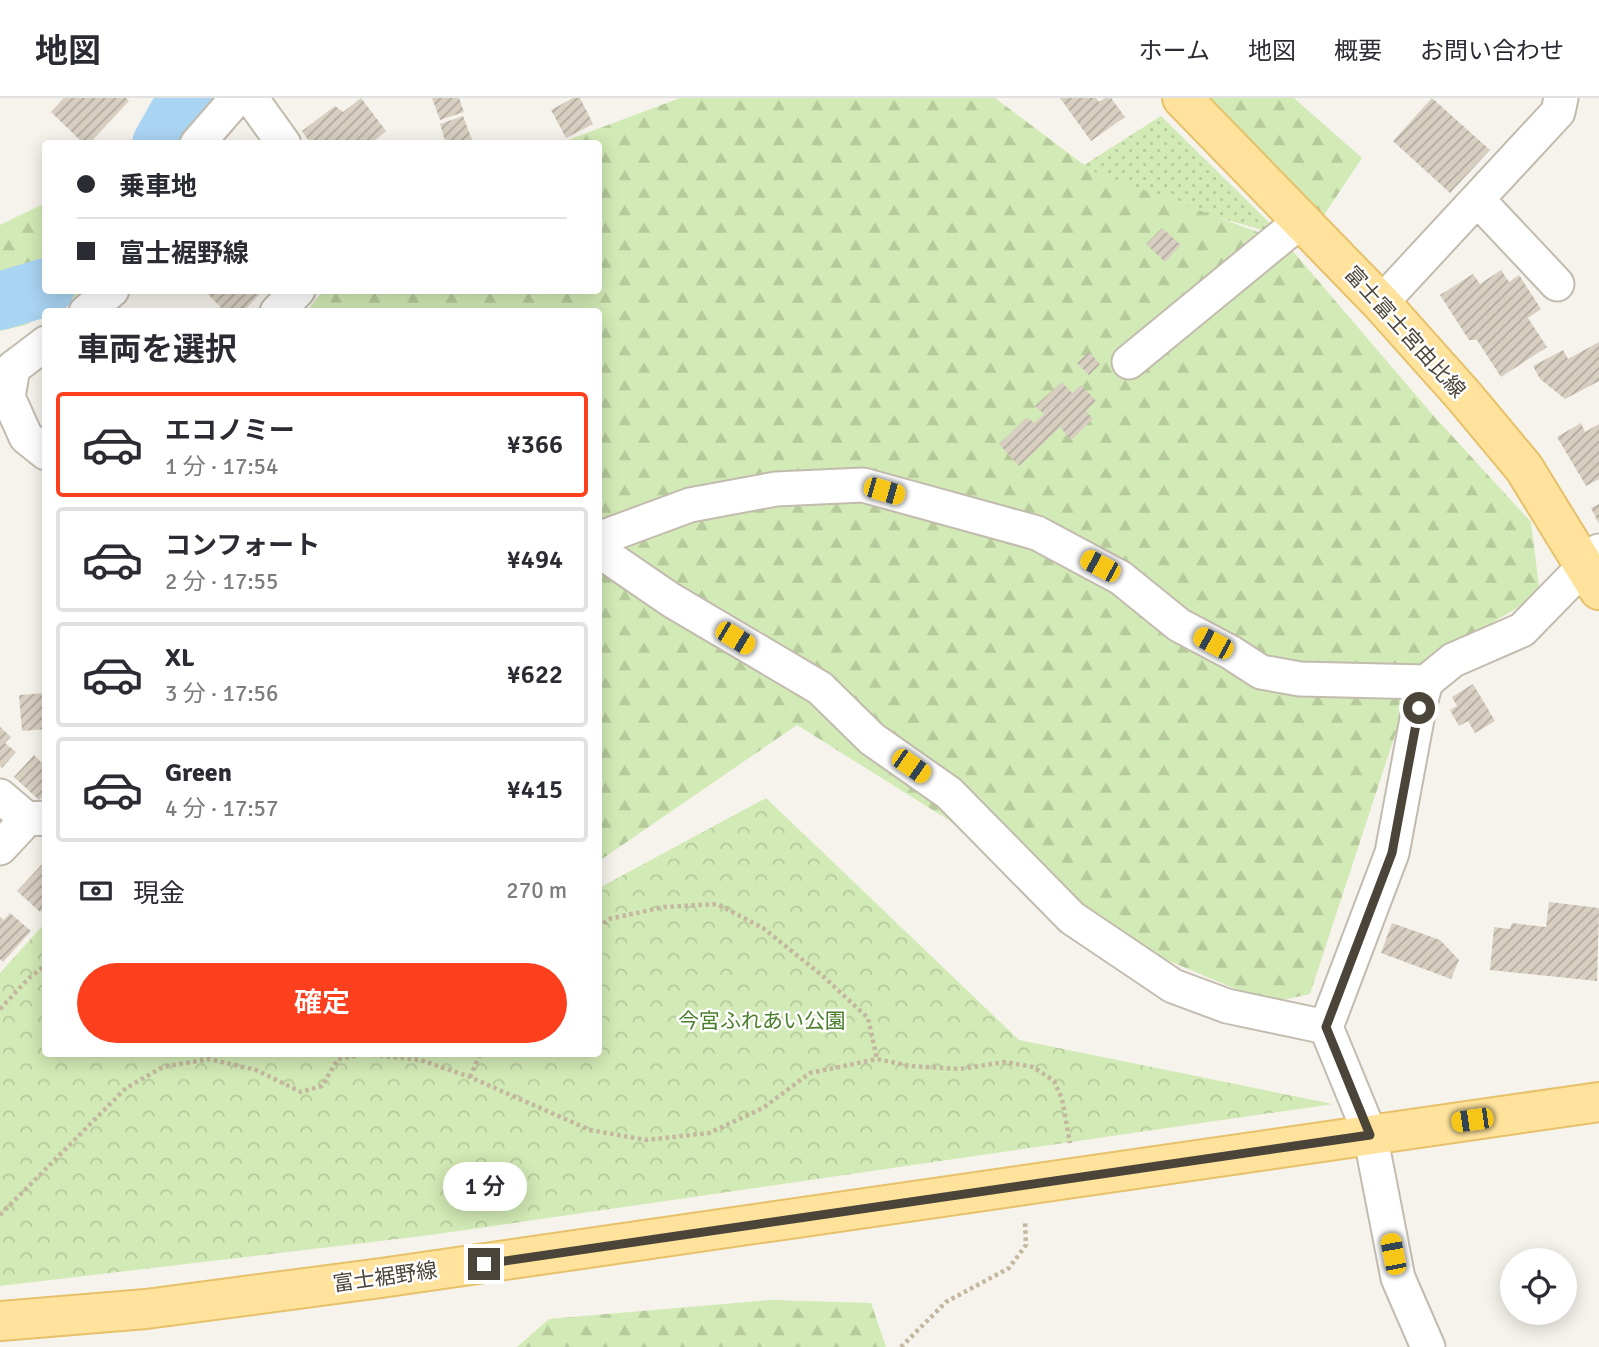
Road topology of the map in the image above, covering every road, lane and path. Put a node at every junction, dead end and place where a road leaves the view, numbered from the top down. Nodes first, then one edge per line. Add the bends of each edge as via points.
1 (237, 98) edge
2 (251, 98) edge
3 (1561, 98) edge
4 (1188, 100) edge
5 (200, 140) edge
6 (281, 140) edge
7 (1478, 200) junction
8 (1302, 220) junction
9 (1557, 284) dead end
10 (107, 294) edge
11 (294, 294) edge
12 (1381, 303) junction
13 (91, 308) edge
14 (281, 308) edge
15 (42, 346) edge
16 (1129, 362) dead end
17 (7, 413) edge
18 (42, 450) edge
19 (602, 538) edge
20 (602, 553) edge
21 (1595, 569) edge
22 (1426, 682) junction
23 (0, 796) edge
24 (36, 818) edge
25 (0, 848) edge
26 (602, 925) edge
27 (42, 968) edge
28 (0, 1009) edge
29 (1326, 1027) junction
30 (206, 1057) edge
31 (213, 1057) edge
32 (349, 1057) edge
33 (393, 1057) edge
34 (479, 1057) edge
35 (877, 1059) junction
36 (470, 1077) junction
37 (1599, 1102) edge
38 (1370, 1135) junction
39 (1076, 1179) junction
40 (1024, 1187) junction
41 (0, 1215) edge
42 (0, 1321) edge
43 (901, 1347) edge
44 (1428, 1347) edge

1 - 5 street
2 - 6 street
3 - 7 street via 1558,112
4 - 8 main road, 富士富士宮由比線
7 - 9 street
7 - 12 street
8 - 12 main road, 富士富士宮由比線
8 - 16 street
10 - 13 street
11 - 14 street
12 - 21 main road, 富士富士宮由比線 via 1524,468
15 - 17 street via 13,368
17 - 18 street
19 - 22 street via 690,505 776,489 863,485 1037,533 1121,578 1179,625 1261,671 1300,679
20 - 29 street via 671,600 820,688 872,739 949,793 1072,918 1173,986 1227,1006
21 - 22 street via 1522,629 1453,660
22 - 29 street via 1392,853
23 - 24 street
24 - 25 street
26 - 35 path via 609,919 664,907 717,904 762,928 868,1018
27 - 28 path
29 - 38 street
30 - 41 path via 163,1067 126,1088
31 - 32 path via 256,1070 301,1092 322,1086 338,1059
33 - 36 path via 421,1060
34 - 36 path
35 - 36 path via 810,1073 763,1108 709,1133 646,1140 590,1130
35 - 39 path via 960,1069 1005,1062 1033,1067 1054,1081 1062,1098
37 - 38 main road, 富士裾野線
38 - 39 main road, 富士裾野線
38 - 44 street via 1398,1278
39 - 40 main road, 富士裾野線
40 - 42 main road, 富士裾野線 via 381,1278
40 - 43 path via 1026,1245 1009,1268 946,1302

